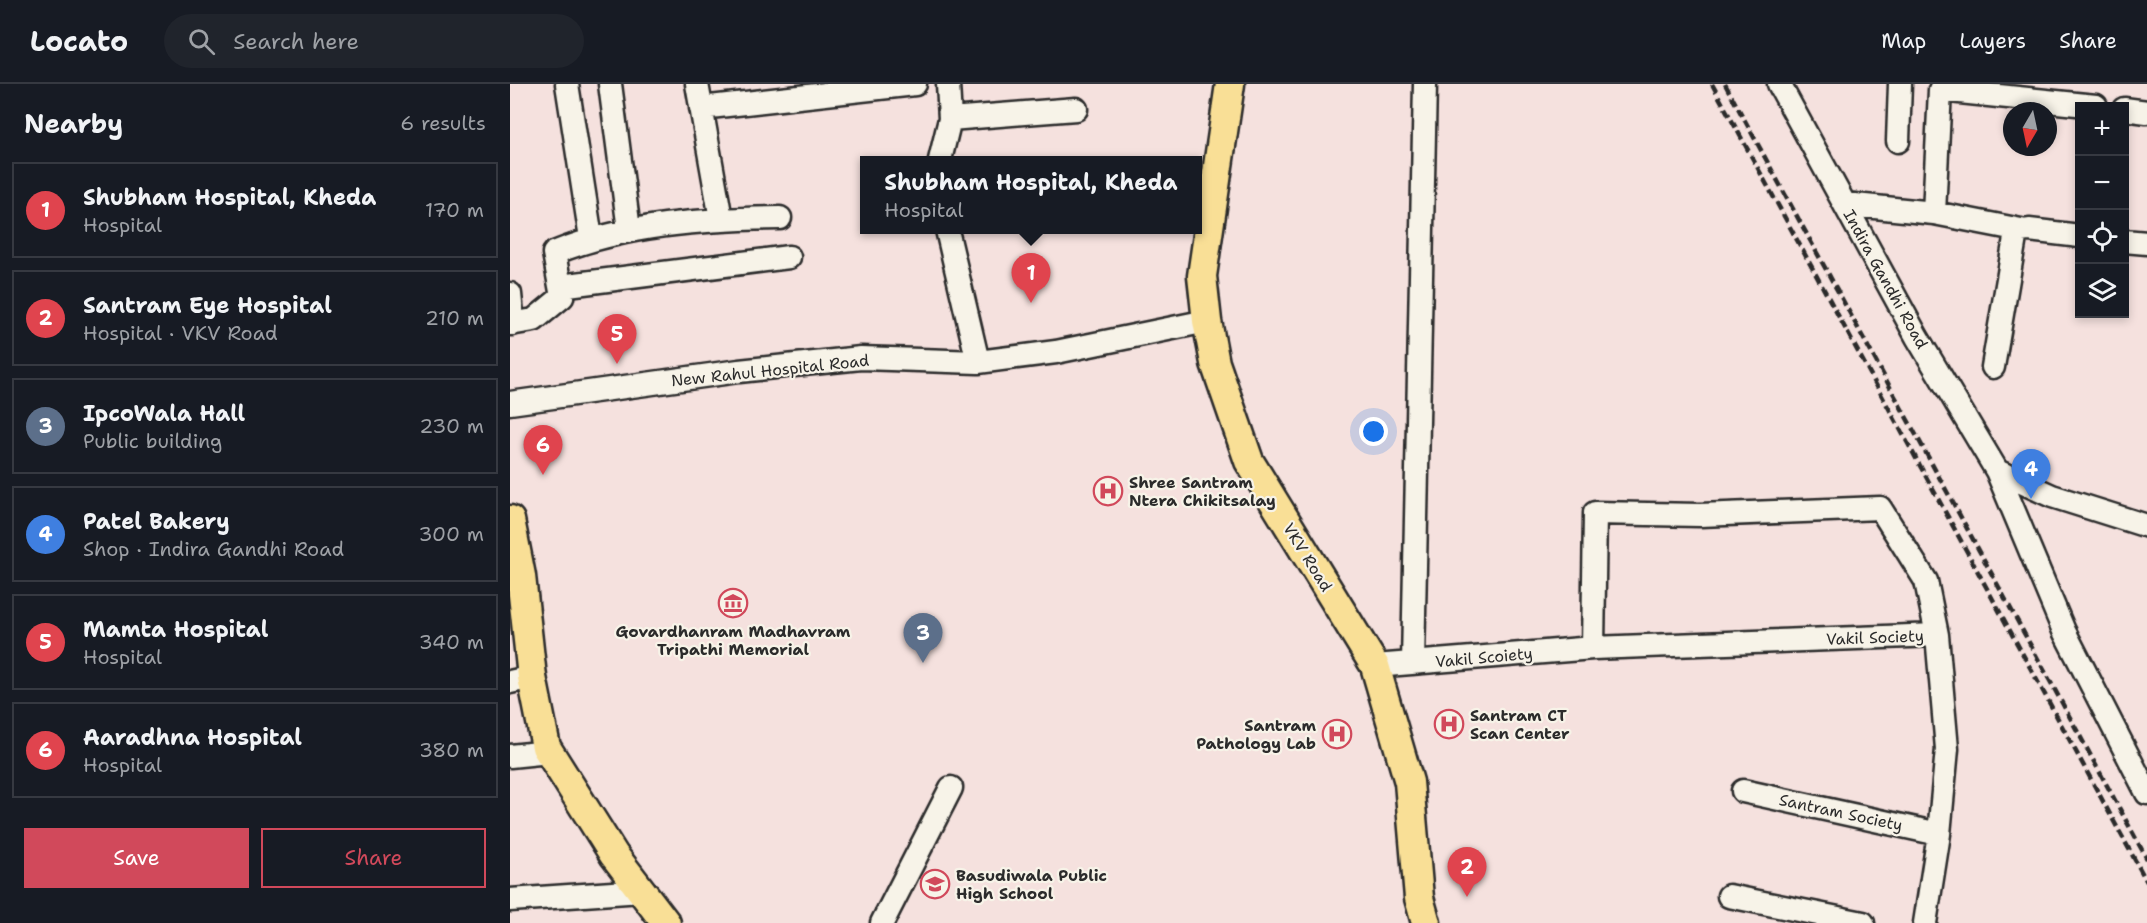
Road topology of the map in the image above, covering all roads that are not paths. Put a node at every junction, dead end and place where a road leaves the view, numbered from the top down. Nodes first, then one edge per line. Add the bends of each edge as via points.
1 (567, 84) edge
2 (610, 84) edge
3 (697, 84) edge
4 (915, 84) edge
5 (948, 84) edge
6 (1230, 84) edge
7 (1425, 84) edge
8 (1779, 84) edge
9 (1900, 84) edge
10 (1940, 87) edge
11 (2075, 103) edge
12 (701, 108) junction
13 (1076, 109) dead end
14 (2129, 110) edge
15 (2147, 112) edge
16 (950, 119) junction
17 (1898, 141) dead end
18 (941, 156) edge
19 (1845, 204) junction
20 (1934, 213) junction
21 (780, 218) dead end
22 (721, 219) junction
23 (629, 230) junction
24 (2021, 230) junction
25 (948, 234) edge
26 (2075, 236) edge
27 (591, 238) junction
28 (2129, 241) edge
29 (2147, 243) edge
30 (789, 257) dead end
31 (560, 286) junction
32 (510, 294) edge
33 (1207, 321) junction
34 (512, 324) edge
35 (978, 362) junction
36 (1993, 367) dead end
37 (510, 403) edge
38 (1997, 471) junction
39 (510, 520) edge
40 (2147, 526) edge
41 (1937, 635) junction
42 (1593, 648) junction
43 (1413, 663) junction
44 (1375, 666) junction
45 (521, 680) edge
46 (549, 752) junction
47 (510, 756) edge
48 (951, 788) dead end
49 (1743, 790) dead end
50 (2147, 793) edge
51 (1939, 834) junction
52 (642, 891) junction
53 (1729, 896) dead end
54 (510, 900) edge
55 (666, 923) edge
56 (882, 923) edge
57 (1426, 923) edge
58 (1863, 923) edge
59 (1924, 923) edge

1 - 27 street
2 - 23 street
3 - 12 street
4 - 12 street
5 - 16 street
6 - 33 main road, VKV Road via 1202,276
7 - 43 street
8 - 19 street, Indira Gandhi Road
9 - 17 street
10 - 11 street
10 - 20 street
12 - 22 street
13 - 16 street
14 - 15 street
16 - 18 street
19 - 20 street
19 - 38 street, Indira Gandhi Road via 1917,337
20 - 24 street
21 - 22 street
22 - 23 street
23 - 27 street
24 - 26 street
24 - 36 street via 2014,237
25 - 35 street
27 - 31 street via 554,253
28 - 29 street
30 - 31 street
31 - 34 street via 562,297 534,320
32 - 34 street
33 - 35 street, New Rahul Hospital Road via 1056,352
33 - 44 main road, VKV Road via 1215,363 1249,461
35 - 37 street, New Rahul Hospital Road via 861,358
38 - 40 street via 2052,496
38 - 50 street, Indira Gandhi Road via 2064,631
39 - 45 main road via 521,576
41 - 42 street, Vakil Society
41 - 42 street, Vakil Society via 1926,581 1880,508 1700,515 1595,513
41 - 51 street via 1947,749
42 - 43 street, Vakil Scoiety
43 - 44 street, Vakil Scoiety
44 - 57 main road, VKV Road via 1409,782 1419,898
45 - 46 main road
46 - 47 street
46 - 52 main road via 614,855
48 - 56 street
49 - 51 street, Santram Society
51 - 59 street
52 - 54 street
52 - 55 main road
53 - 58 street

